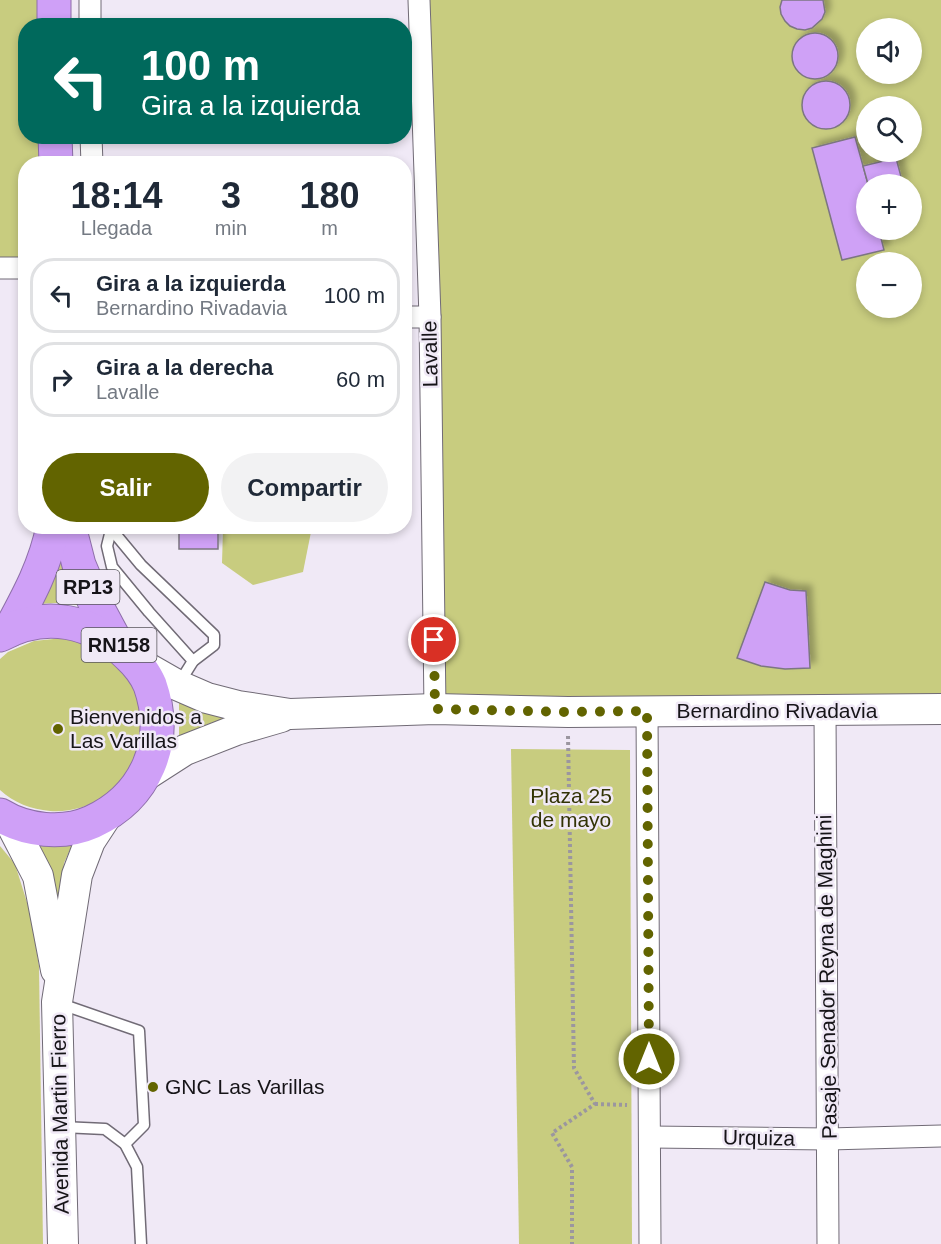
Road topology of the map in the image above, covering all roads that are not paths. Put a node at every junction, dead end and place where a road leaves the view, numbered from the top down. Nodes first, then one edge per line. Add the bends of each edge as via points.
1 (54, 0) edge
2 (90, 0) edge
3 (418, 0) edge
4 (54, 18) edge
5 (90, 18) edge
6 (0, 268) edge
7 (18, 268) edge
8 (412, 317) edge
9 (430, 317) junction
10 (51, 534) edge
11 (71, 534) edge
12 (111, 534) edge
13 (116, 534) edge
14 (5, 633) edge
15 (126, 652) junction
16 (193, 661) junction
17 (168, 701) junction
18 (435, 709) junction
19 (941, 709) edge
20 (647, 711) junction
21 (825, 711) junction
22 (290, 714) junction
23 (143, 777) junction
24 (107, 815) junction
25 (5, 817) edge
26 (58, 993) junction
27 (60, 1127) junction
28 (650, 1137) junction
29 (941, 1137) edge
30 (829, 1139) junction
31 (125, 1144) junction
32 (63, 1244) edge
33 (141, 1244) edge
34 (650, 1244) edge
35 (828, 1244) edge

1 - 4 highway
2 - 5 street
3 - 9 street, Lavalle
6 - 7 street
8 - 9 street
9 - 18 street, Lavalle
10 - 14 highway, RP13 via 29,594
11 - 15 highway, RP13 via 95,603
12 - 16 lane via 107,546 112,567
13 - 16 lane via 141,565 214,635 214,645
14 - 15 highway, RN158 via 31,623 76,624 98,632
15 - 17 highway, RN158 via 149,683 154,702
16 - 17 lane
17 - 22 main road, Bernardino Rivadavia / RN158 via 207,698
17 - 23 highway, RN158
18 - 20 main road, Bernardino Rivadavia / RN158
18 - 22 main road, Bernardino Rivadavia / RN158
19 - 21 main road, Bernardino Rivadavia / RN158
20 - 21 main road, Bernardino Rivadavia / RN158
20 - 28 street
21 - 30 street, Pasaje Senador Reyna de Maghini
22 - 23 main road, Bernardino Rivadavia / RN158 via 185,750
23 - 24 highway, RN158 via 133,792
24 - 25 highway, RN158 via 59,830 34,828
24 - 26 main road, Avenida Martin Fierro via 90,841 77,875
25 - 26 main road, Avenida Martin Fierro via 38,876
26 - 27 main road, Avenida Martin Fierro
26 - 31 lane via 139,1031 144,1125
27 - 31 lane via 105,1129
27 - 32 main road, Avenida Martin Fierro
28 - 30 street, Urquiza
28 - 34 street
29 - 30 street, Urquiza
30 - 35 street, Pasaje Senador Reyna de Maghini
31 - 33 lane via 137,1167

